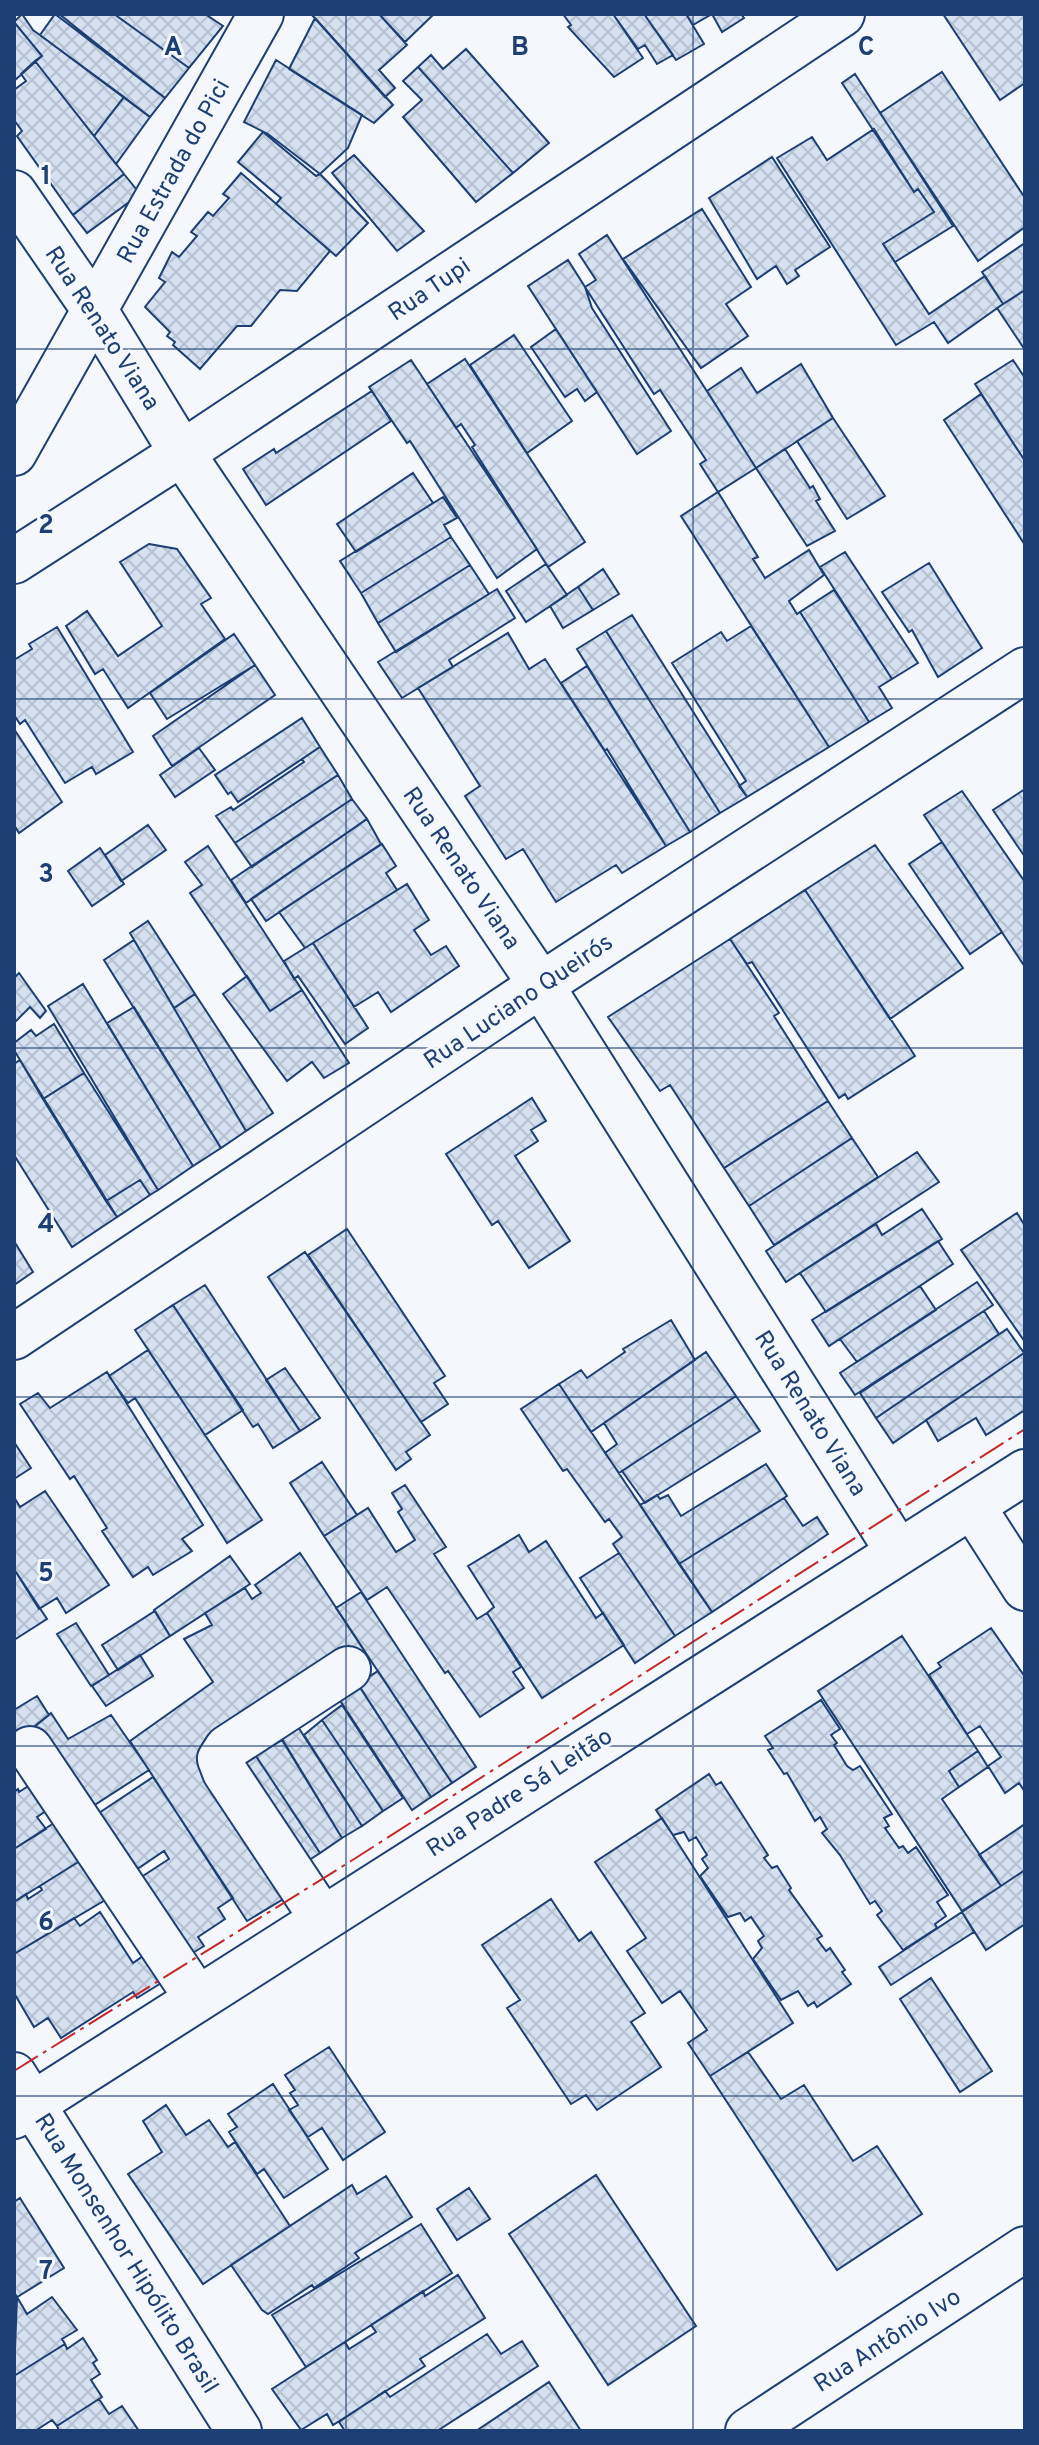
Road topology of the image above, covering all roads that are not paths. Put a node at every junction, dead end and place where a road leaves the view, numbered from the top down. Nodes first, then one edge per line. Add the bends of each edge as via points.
1 (261, 14) edge
2 (842, 14) edge
3 (14, 193) edge
4 (94, 309) junction
5 (14, 453) edge
6 (182, 453) junction
7 (14, 561) edge
8 (1025, 670) edge
9 (541, 985) junction
10 (14, 1337) edge
11 (1025, 1472) edge
12 (973, 1507) junction
13 (897, 1550) junction
14 (1025, 1588) edge
15 (348, 1669) dead end
16 (30, 1749) dead end
17 (322, 1918) junction
18 (197, 1998) junction
19 (20, 2098) edge
20 (1025, 2249) edge
21 (239, 2431) edge
22 (748, 2431) edge

1 - 4 street, Rua Estrada do Pici
2 - 6 street, Rua Tupi
3 - 4 street, Rua Renato Viana
4 - 5 street, Rua Estrada do Pici
4 - 6 street, Rua Renato Viana
6 - 7 street, Rua Tupi
6 - 9 street, Rua Renato Viana
8 - 9 street, Rua Luciano Queirós
9 - 10 street, Rua Luciano Queirós
9 - 13 street, Rua Renato Viana
11 - 12 street, Rua Padre Sá Leitão
12 - 13 street, Rua Padre Sá Leitão
12 - 14 street
13 - 17 street, Rua Padre Sá Leitão
15 - 17 street via 227,1748 220,1759
16 - 18 street
17 - 18 street, Rua Padre Sá Leitão
18 - 19 street, Rua Padre Sá Leitão
19 - 21 street, Rua Monsenhor Hipólito Brasil
20 - 22 street, Rua Antônio Ivo

